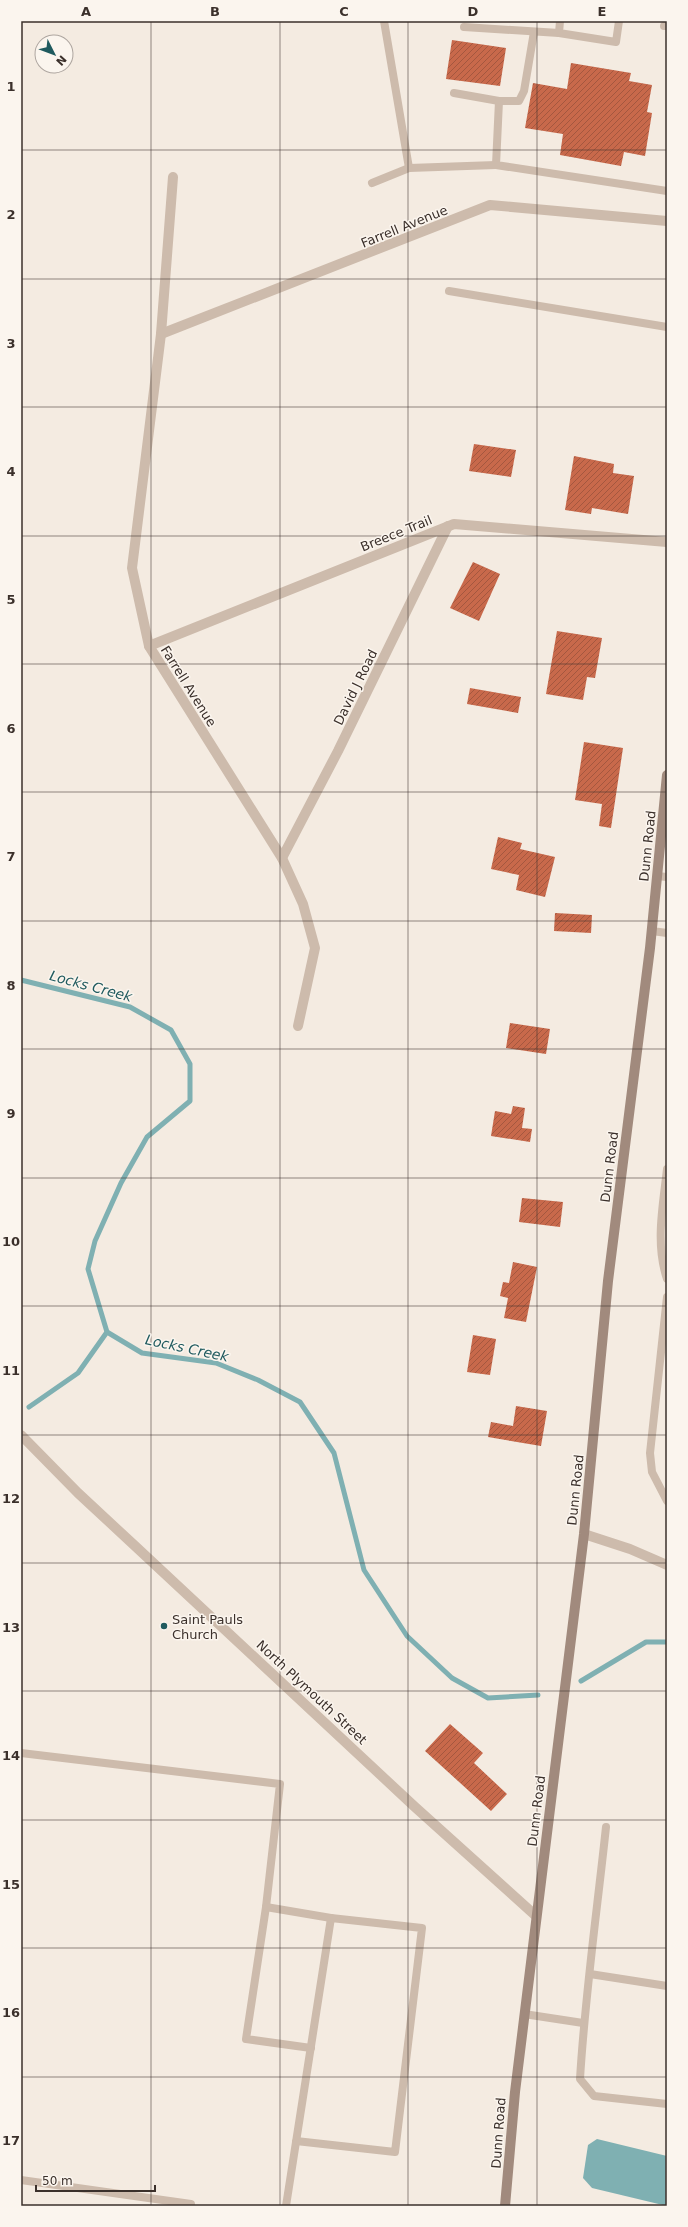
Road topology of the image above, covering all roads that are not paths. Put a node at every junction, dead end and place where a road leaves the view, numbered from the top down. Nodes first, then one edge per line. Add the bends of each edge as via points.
1 (384, 21) edge
2 (560, 21) edge
3 (619, 21) edge
4 (464, 27) dead end
5 (534, 32) junction
6 (559, 33) junction
7 (454, 94) dead end
8 (499, 101) junction
9 (496, 165) junction
10 (409, 168) junction
11 (173, 177) dead end
12 (372, 183) dead end
13 (667, 191) edge
14 (667, 221) edge
15 (449, 291) dead end
16 (667, 327) edge
17 (161, 334) junction
18 (448, 526) junction
19 (667, 542) edge
20 (148, 646) junction
21 (667, 775) edge
22 (665, 810) edge
23 (282, 858) junction
24 (662, 876) edge
25 (652, 931) junction
26 (667, 933) edge
27 (298, 1026) dead end
28 (667, 1169) edge
29 (667, 1279) edge
30 (667, 1297) edge
31 (21, 1434) edge
32 (667, 1501) edge
33 (584, 1534) junction
34 (667, 1565) edge
35 (21, 1753) edge
36 (606, 1827) dead end
37 (266, 1907) junction
38 (536, 1916) junction
39 (332, 1918) junction
40 (590, 1974) junction
41 (667, 1986) edge
42 (524, 2014) junction
43 (583, 2023) junction
44 (311, 2048) junction
45 (667, 2104) edge
46 (296, 2141) junction
47 (21, 2180) edge
48 (191, 2206) edge
49 (286, 2206) edge
50 (505, 2206) edge

1 - 10 lane
2 - 6 lane
3 - 6 lane via 616,42
4 - 5 lane
5 - 6 lane
5 - 8 lane via 524,91 519,101
7 - 8 lane
8 - 9 lane
9 - 10 lane
9 - 13 lane
10 - 12 lane
11 - 17 street, Farrell Avenue
14 - 17 street, Farrell Avenue via 490,205
15 - 16 lane
17 - 20 street, Farrell Avenue via 132,568
18 - 19 street, Breece Trail via 454,524
18 - 20 street, Breece Trail
18 - 23 street, David J Road via 338,751
20 - 23 street, Farrell Avenue
21 - 22 main road, Dunn Road
22 - 24 main road, Dunn Road
23 - 27 street, Farrell Avenue via 303,904 315,948
24 - 25 main road, Dunn Road
25 - 26 lane
25 - 33 main road, Dunn Road via 608,1281
28 - 29 lane via 660,1237 661,1258
30 - 32 lane via 650,1453 652,1472
31 - 38 street, North Plymouth Street via 134,1546
33 - 34 street via 630,1549
33 - 38 main road, Dunn Road
35 - 37 lane via 280,1784
36 - 40 lane
37 - 39 lane
37 - 44 lane via 246,2038
38 - 42 main road, Dunn Road
39 - 44 lane
39 - 46 lane via 422,1928 395,2152
40 - 41 lane
40 - 43 lane
42 - 43 lane
42 - 50 main road, Dunn Road
43 - 45 lane via 580,2079 594,2096
44 - 46 lane
46 - 49 lane
47 - 48 lane

